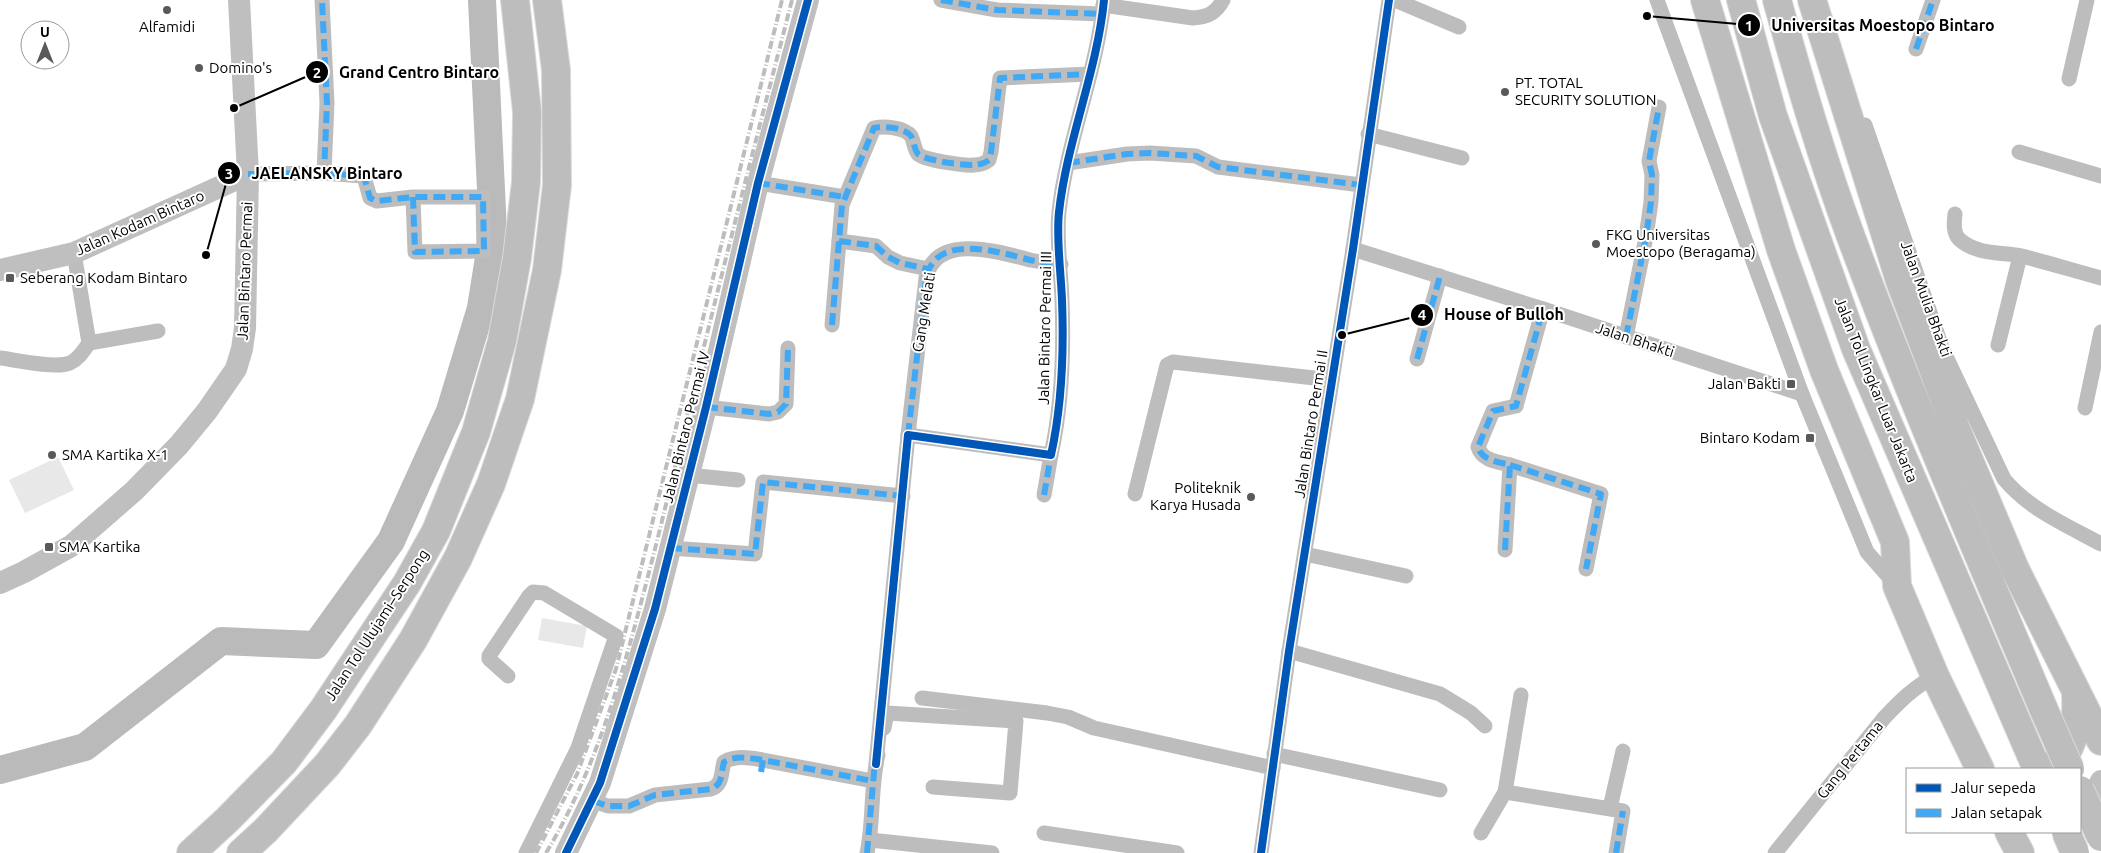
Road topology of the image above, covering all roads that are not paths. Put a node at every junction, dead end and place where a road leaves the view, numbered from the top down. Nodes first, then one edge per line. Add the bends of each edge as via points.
1 (239, 0) edge
2 (322, 0) edge
3 (515, 0) edge
4 (547, 0) edge
5 (808, 0) edge
6 (941, 0) edge
7 (1223, 0) edge
8 (1389, 0) edge
9 (1395, 0) edge
10 (1657, 0) edge
11 (1705, 0) edge
12 (1741, 0) edge
13 (1777, 0) edge
14 (1812, 0) edge
15 (1825, 0) edge
16 (1933, 0) edge
17 (2087, 0) edge
18 (1103, 6) edge
19 (1459, 27) dead end
20 (1916, 49) dead end
21 (1090, 74) junction
22 (2069, 79) dead end
23 (1659, 107) dead end
24 (1368, 134) junction
25 (2019, 152) dead end
26 (1462, 158) dead end
27 (1068, 163) junction
28 (324, 173) junction
29 (248, 174) junction
30 (2101, 176) edge
31 (758, 183) junction
32 (1361, 185) junction
33 (413, 197) junction
34 (846, 197) junction
35 (1955, 214) dead end
36 (839, 241) junction
37 (1353, 249) junction
38 (74, 253) junction
39 (2020, 256) junction
40 (1061, 264) junction
41 (928, 269) junction
42 (0, 270) edge
43 (1440, 276) junction
44 (2101, 278) edge
45 (1543, 309) junction
46 (832, 325) dead end
47 (158, 331) dead end
48 (2101, 332) edge
49 (1626, 337) junction
50 (90, 343) junction
51 (1998, 346) dead end
52 (788, 348) dead end
53 (0, 358) edge
54 (1417, 359) dead end
55 (1332, 380) junction
56 (1802, 394) junction
57 (706, 407) junction
58 (2085, 408) dead end
59 (908, 435) junction
60 (1051, 455) junction
61 (1510, 465) junction
62 (688, 475) junction
63 (738, 480) dead end
64 (1135, 494) dead end
65 (1044, 495) dead end
66 (903, 496) junction
67 (2101, 544) edge
68 (670, 548) junction
69 (1505, 550) dead end
70 (1305, 554) junction
71 (1586, 569) dead end
72 (1406, 576) dead end
73 (0, 582) edge
74 (1897, 586) junction
75 (1289, 651) junction
76 (508, 676) dead end
77 (1935, 676) junction
78 (2075, 688) junction
79 (1521, 695) dead end
80 (922, 698) dead end
81 (2101, 702) edge
82 (1485, 726) dead end
83 (2101, 741) edge
84 (1968, 743) junction
85 (1623, 751) dead end
86 (1273, 761) junction
87 (876, 764) junction
88 (1980, 768) edge
89 (2000, 768) edge
90 (2037, 768) edge
91 (2047, 768) edge
92 (2070, 768) edge
93 (873, 781) junction
94 (2101, 781) edge
95 (933, 787) dead end
96 (1440, 790) dead end
97 (1505, 792) junction
98 (2081, 792) edge
99 (593, 801) junction
100 (1610, 808) junction
101 (2081, 818) edge
102 (1044, 833) dead end
103 (1481, 833) dead end
104 (2010, 833) edge
105 (2066, 833) edge
106 (2072, 833) edge
107 (2101, 837) edge
108 (868, 847) edge
109 (948, 851) edge
110 (191, 853) edge
111 (240, 853) edge
112 (526, 853) edge
113 (566, 853) edge
114 (992, 853) edge
115 (1177, 853) edge
116 (1261, 853) edge
117 (1616, 853) edge
118 (1775, 853) edge
119 (2020, 853) edge
120 (2062, 853) edge
121 (2075, 853) edge

1 - 29 street, Jalan Bintaro Permai
2 - 28 street via 327,103
3 - 110 highway, Jalan Tol Ulujami–Serpong via 527,112 526,182 502,341 476,432 436,530 408,584 284,762
4 - 111 highway via 556,70 557,185 547,270 520,399 491,484 458,558 413,640 358,725 327,765
5 - 31 street, Jalan Bintaro Permai IV
6 - 18 street via 997,10
7 - 18 street via 1218,10 1207,17 1193,18
8 - 24 street, Jalan Bintaro Permai II
9 - 19 street
10 - 56 street
11 - 74 highway via 1781,250 1824,370 1895,542
12 - 90 highway, Jalan Tol Lingkar Luar Jakarta via 1772,116 1856,349
13 - 92 highway, bridge via 1807,108 1850,235 1903,373
14 - 78 highway via 1910,309 2015,569
15 - 67 street, Jalan Mulia Bhakti via 1838,48 1943,350 2000,471 2017,494 2031,506
16 - 20 street
17 - 22 street
18 - 21 street, Jalan Bintaro Permai III
21 - 27 street, Jalan Bintaro Permai III
21 - 34 street via 1000,78 991,152 989,160 984,163 974,165 925,158 917,153 905,131 874,128
23 - 49 street via 1648,161 1652,175 1650,211
24 - 26 street
24 - 32 street, Jalan Bintaro Permai II
25 - 30 street
27 - 32 street via 1127,154 1190,155 1218,167
27 - 40 street, Jalan Bintaro Permai III via 1059,214
28 - 29 street
28 - 33 street via 362,176 373,200
29 - 38 street, Jalan Kodam Bintaro
29 - 73 street, Jalan Bintaro Permai via 245,328 236,369 179,446 134,491 70,546
31 - 34 street
31 - 57 street, Jalan Bintaro Permai IV
32 - 37 street, Jalan Bintaro Permai II
33 - 33 street via 483,197 484,250 415,252
34 - 36 street
35 - 39 street via 1954,230 1968,246
36 - 41 street via 876,246 900,263
36 - 46 street
37 - 43 street, Jalan Bhakti
37 - 55 street, Jalan Bintaro Permai II
38 - 42 street, Jalan Kodam Bintaro
38 - 50 street
39 - 44 street
39 - 51 street
40 - 41 street, Gang Melati via 974,248 947,252
40 - 60 street, Jalan Bintaro Permai III via 1060,400
41 - 59 street, Gang Melati
43 - 45 street, Jalan Bhakti
43 - 54 street
45 - 49 street, Jalan Bhakti
45 - 61 street via 1516,406 1493,411 1479,443 1482,456
47 - 50 street
48 - 58 street
49 - 56 street, Jalan Bhakti
50 - 53 street via 77,358 60,365
52 - 57 street via 786,404 778,412 769,414
55 - 64 street via 1173,362 1167,365
55 - 70 street, Jalan Bintaro Permai II
56 - 74 street via 1867,552
57 - 62 street, Jalan Bintaro Permai IV
59 - 60 street
59 - 66 street
60 - 65 street, Jalan Bintaro Permai III
61 - 69 street
61 - 71 street via 1601,494
62 - 63 street
62 - 68 street, Jalan Bintaro Permai IV
66 - 68 street via 763,482 755,554
66 - 87 street
68 - 99 street, Jalan Bintaro Permai IV via 655,609
70 - 72 street
70 - 75 street, Jalan Bintaro Permai II
74 - 77 highway
75 - 82 street via 1440,694
75 - 86 street, Jalan Bintaro Permai II
76 - 112 street via 489,656 533,592 544,592 616,636 578,748
77 - 84 highway
77 - 118 street, Gang Pertama via 1917,686 1884,718
78 - 81 highway via 2090,699
78 - 83 highway
78 - 91 highway via 2077,719 2072,743 2057,764
79 - 97 street
80 - 86 street via 1052,714 1094,728
84 - 88 highway
84 - 89 highway via 1987,762
85 - 100 street
86 - 96 street
86 - 116 street, Jalan Bintaro Permai II
87 - 93 street
87 - 95 street via 887,713 1016,722 1010,794
93 - 99 street via 762,766 746,758 727,760 720,783 711,790 655,795 629,806 608,806
93 - 108 street
94 - 101 street
97 - 100 street
97 - 103 street
98 - 107 highway, bridge
99 - 113 street, Jalan Bintaro Permai IV
100 - 117 street via 1623,811
102 - 115 street
104 - 119 highway
105 - 121 highway, bridge
106 - 120 street
108 - 109 street
109 - 114 street

